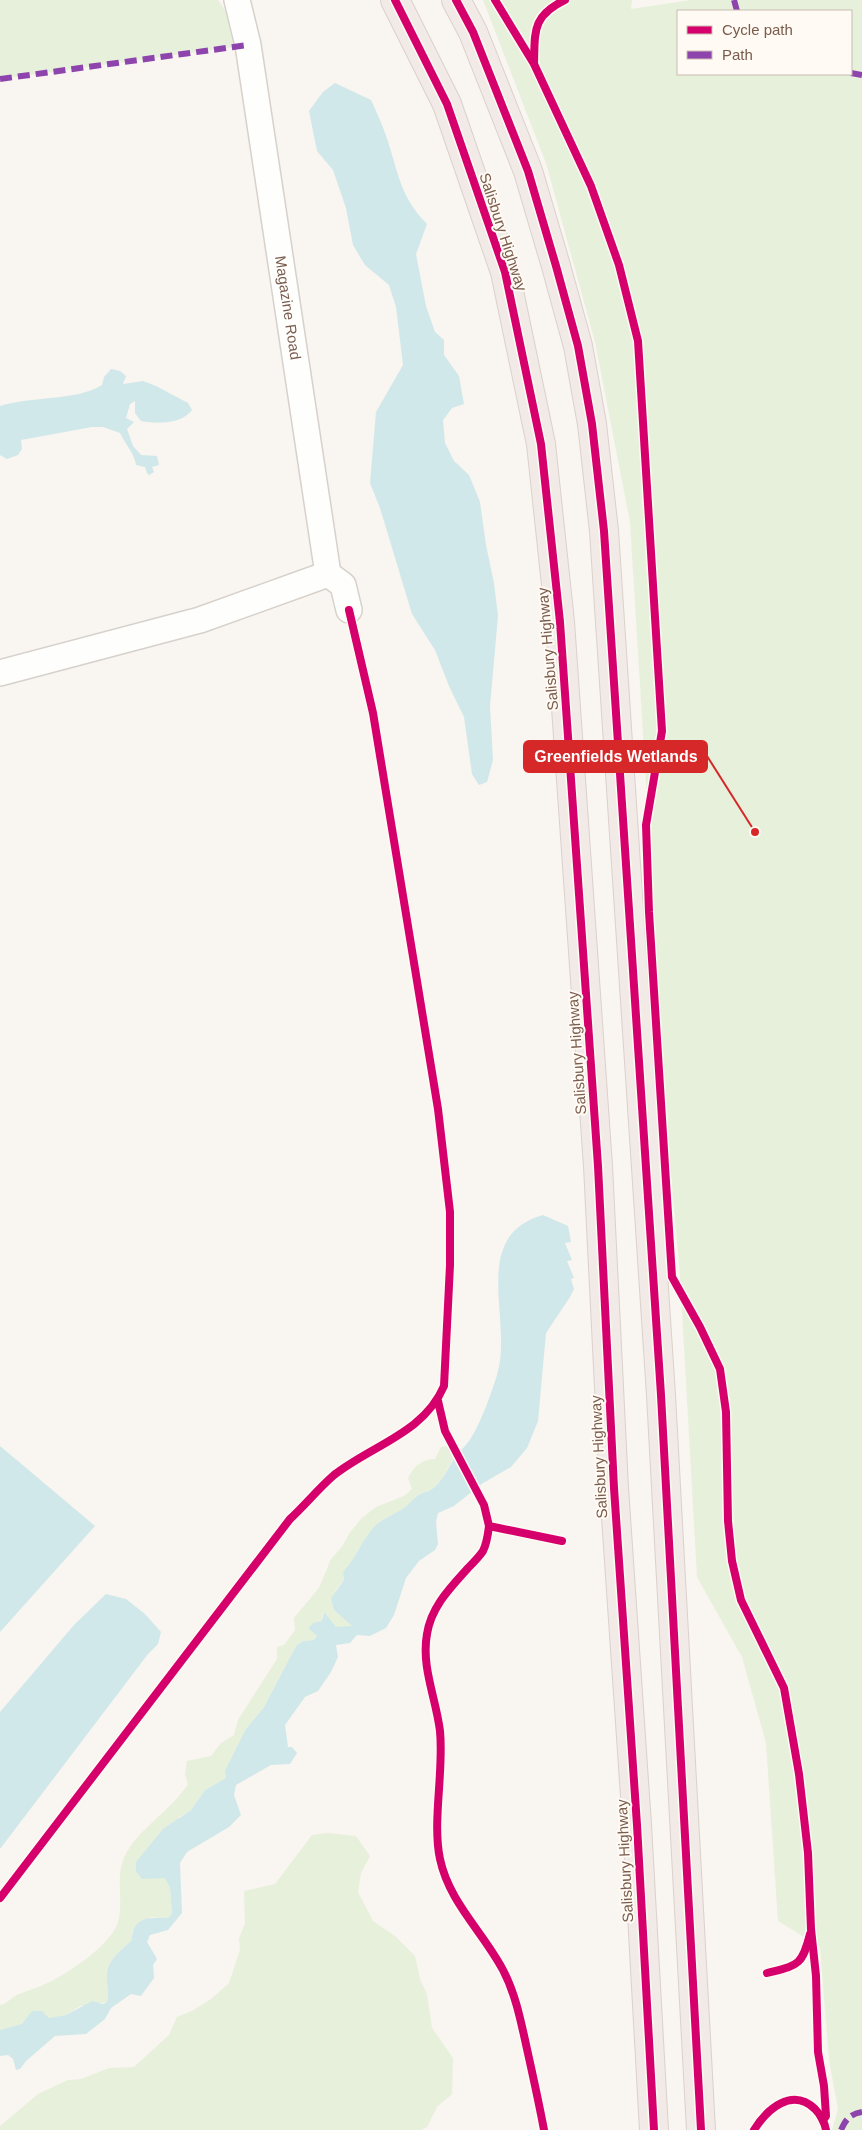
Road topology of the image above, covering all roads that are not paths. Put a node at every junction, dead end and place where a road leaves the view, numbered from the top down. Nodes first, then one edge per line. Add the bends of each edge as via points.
1 (237, 0) edge
2 (395, 0) edge
3 (456, 0) edge
4 (328, 574) junction
5 (350, 610) dead end
6 (0, 673) edge
7 (652, 2124) edge
8 (701, 2130) edge

1 - 4 street, Magazine Road via 248,45
2 - 7 highway, Salisbury Highway via 446,104 505,272 541,444 560,622 598,1166
3 - 8 highway via 473,32 528,171 578,346 599,482 661,1395
4 - 5 street via 343,586
4 - 6 street via 200,620

